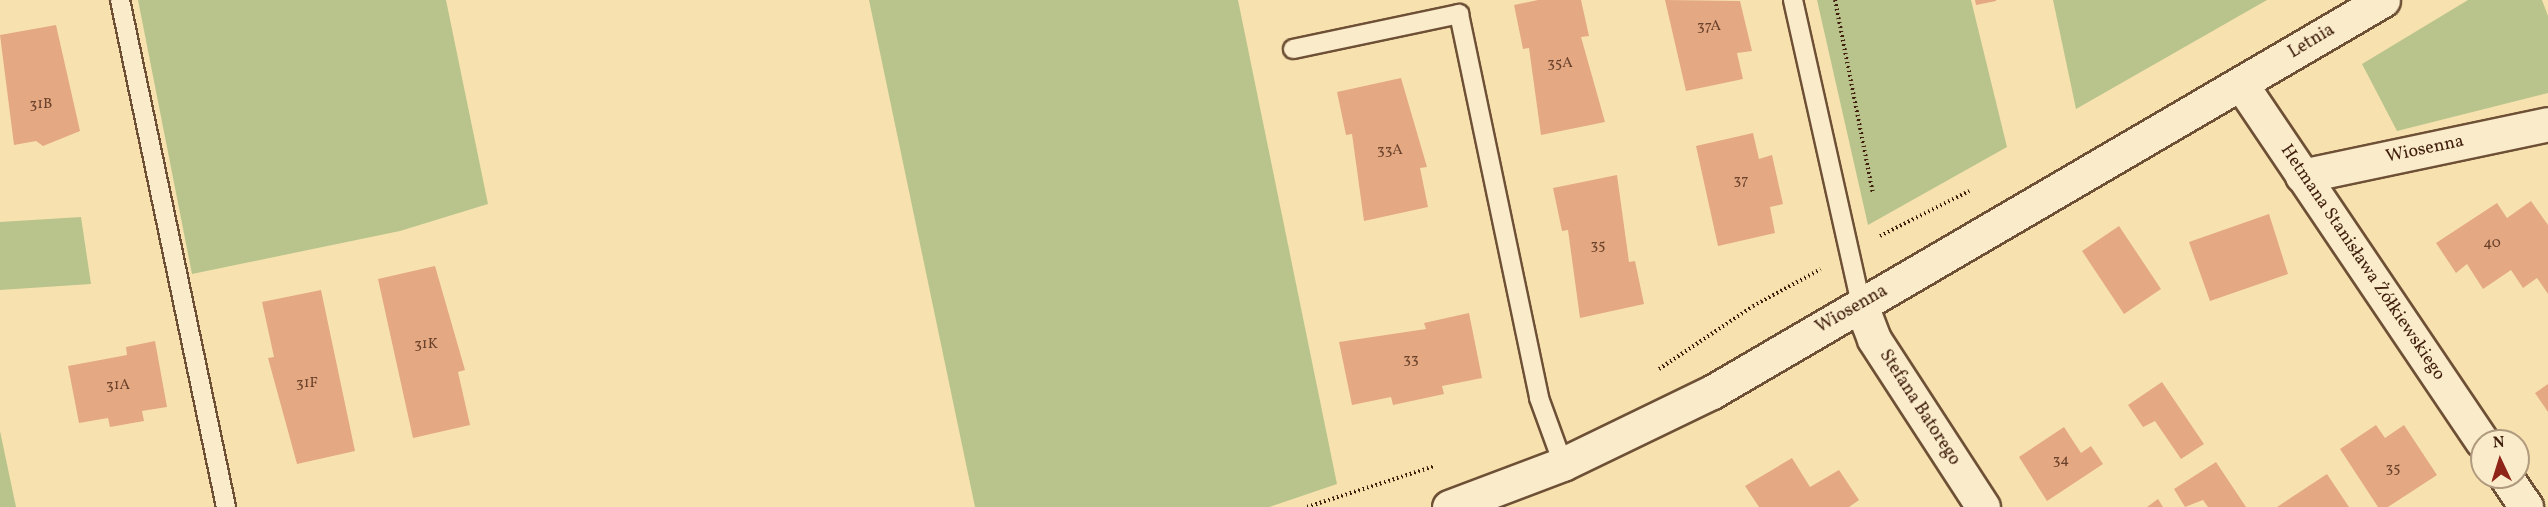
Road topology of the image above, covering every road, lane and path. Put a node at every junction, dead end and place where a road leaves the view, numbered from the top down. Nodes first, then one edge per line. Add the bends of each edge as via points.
1 (120, 0) edge
2 (1793, 0) edge
3 (1835, 0) edge
4 (2383, 0) edge
5 (1293, 49) dead end
6 (2241, 84) junction
7 (2548, 124) edge
8 (2302, 176) junction
9 (1972, 190) dead end
10 (1874, 197) dead end
11 (1877, 227) dead end
12 (1878, 237) junction
13 (1850, 254) junction
14 (1861, 305) junction
15 (1655, 372) dead end
16 (2474, 429) edge
17 (1443, 463) dead end
18 (1563, 464) junction
19 (2514, 489) edge
20 (226, 507) edge
21 (1307, 507) edge
22 (1449, 507) edge
23 (1983, 507) edge
24 (2526, 507) edge

1 - 20 lane
2 - 13 lane
3 - 10 path
4 - 6 street, Letnia
5 - 18 lane via 1459,14 1539,398
6 - 8 street, Hetmana Stanisława Żółkiewskiego
6 - 14 street, Wiosenna
7 - 8 street, Wiosenna
8 - 16 street, Hetmana Stanisława Żółkiewskiego
9 - 12 path
11 - 12 path
12 - 13 path
13 - 14 lane
13 - 15 path via 1752,306
14 - 18 street, Wiosenna via 1702,397
14 - 23 street, Stefana Batorego via 1874,339
17 - 21 path
18 - 22 street, Wiosenna
19 - 24 street

